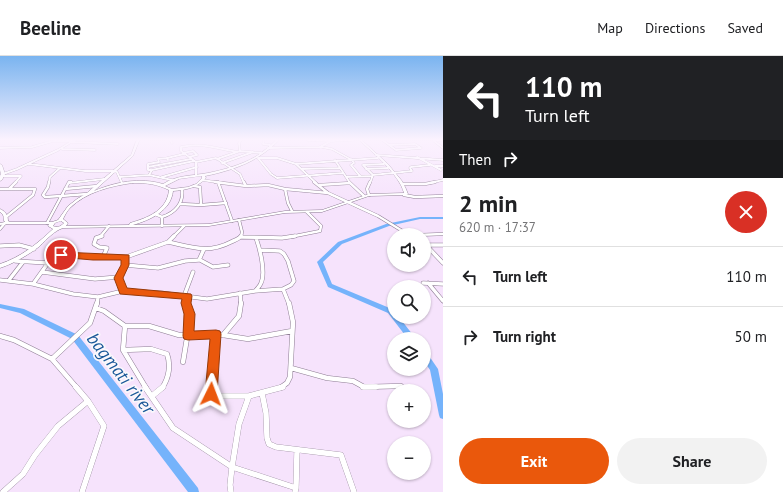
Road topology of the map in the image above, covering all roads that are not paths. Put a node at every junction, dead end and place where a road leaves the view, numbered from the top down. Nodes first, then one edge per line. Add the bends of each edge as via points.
1 (37, 159) edge
2 (126, 159) edge
3 (158, 159) edge
4 (167, 159) edge
5 (180, 159) edge
6 (183, 159) edge
7 (191, 159) edge
8 (207, 159) edge
9 (217, 159) edge
10 (232, 159) edge
11 (253, 159) edge
12 (259, 159) edge
13 (281, 159) edge
14 (345, 159) edge
15 (350, 159) edge
16 (379, 159) edge
17 (420, 159) edge
18 (335, 160) junction
19 (195, 162) junction
20 (222, 163) junction
21 (29, 164) junction
22 (296, 164) junction
23 (384, 164) junction
24 (0, 165) edge
25 (431, 166) junction
26 (443, 166) edge
27 (148, 167) junction
28 (60, 168) junction
29 (197, 168) junction
30 (230, 168) junction
31 (340, 168) junction
32 (388, 168) junction
33 (301, 169) junction
34 (366, 169) junction
35 (151, 170) junction
36 (441, 170) dead end
37 (113, 171) junction
38 (343, 173) junction
39 (394, 174) junction
40 (149, 175) junction
41 (196, 175) junction
42 (202, 175) junction
43 (306, 175) junction
44 (372, 175) junction
45 (346, 176) junction
46 (360, 176) junction
47 (1, 177) edge
48 (120, 177) junction
49 (162, 177) junction
50 (104, 179) junction
51 (172, 180) junction
52 (202, 180) junction
53 (443, 180) edge
54 (218, 182) junction
55 (122, 183) junction
56 (350, 183) junction
57 (402, 184) junction
58 (164, 185) junction
59 (320, 185) junction
60 (97, 186) junction
61 (194, 186) junction
62 (246, 186) junction
63 (10, 188) junction
64 (0, 189) edge
65 (65, 189) junction
66 (182, 189) junction
67 (285, 189) junction
68 (171, 190) junction
69 (328, 193) junction
70 (34, 194) junction
71 (43, 195) junction
72 (366, 195) junction
73 (404, 195) junction
74 (61, 196) junction
75 (85, 196) junction
76 (443, 196) edge
77 (345, 202) junction
78 (226, 203) junction
79 (180, 204) junction
80 (201, 205) junction
81 (0, 210) edge
82 (292, 211) junction
83 (307, 212) junction
84 (155, 214) junction
85 (6, 217) junction
86 (162, 217) junction
87 (60, 220) junction
88 (239, 220) junction
89 (232, 221) junction
90 (5, 223) edge
91 (50, 223) junction
92 (109, 226) junction
93 (124, 226) junction
94 (162, 226) junction
95 (184, 226) junction
96 (64, 227) junction
97 (396, 228) edge
98 (0, 229) edge
99 (56, 229) junction
100 (431, 234) edge
101 (443, 234) edge
102 (241, 237) junction
103 (256, 238) junction
104 (168, 242) junction
105 (431, 244) edge
106 (443, 245) edge
107 (0, 246) edge
108 (34, 249) junction
109 (204, 249) junction
110 (260, 250) junction
111 (431, 250) edge
112 (103, 257) junction
113 (126, 257) junction
114 (200, 260) junction
115 (16, 261) junction
116 (23, 262) junction
117 (48, 263) junction
118 (443, 263) edge
119 (125, 265) junction
120 (228, 265) dead end
121 (0, 266) edge
122 (42, 272) junction
123 (193, 272) dead end
124 (118, 277) junction
125 (0, 280) edge
126 (9, 280) junction
127 (431, 283) edge
128 (33, 284) junction
129 (443, 284) edge
130 (431, 288) edge
131 (283, 289) junction
132 (123, 291) junction
133 (255, 291) junction
134 (240, 293) junction
135 (186, 296) junction
136 (98, 297) junction
137 (443, 301) edge
138 (96, 308) junction
139 (125, 326) junction
140 (292, 331) junction
141 (216, 334) junction
142 (223, 335) junction
143 (0, 336) edge
144 (188, 336) junction
145 (123, 350) junction
146 (52, 359) junction
147 (183, 362) dead end
148 (291, 368) junction
149 (387, 386) edge
150 (262, 393) junction
151 (152, 396) junction
152 (249, 396) junction
153 (88, 401) junction
154 (297, 450) junction
155 (232, 467) junction
156 (296, 490) edge
157 (3, 492) edge
158 (82, 492) edge
159 (231, 492) edge
160 (354, 492) edge

1 - 21 street
2 - 37 street
3 - 27 street via 159,162 149,164
4 - 5 street
6 - 27 street
7 - 19 street
8 - 19 street
9 - 20 street
10 - 20 street
11 - 30 street
12 - 43 street via 275,178
13 - 22 street
14 - 18 street
15 - 46 street via 354,163 351,165
16 - 23 street
17 - 25 street
18 - 22 street
18 - 31 street
19 - 29 street
19 - 35 street
20 - 30 street
21 - 28 street
21 - 47 street
22 - 33 street
23 - 32 street
23 - 34 street via 363,165
24 - 47 street
25 - 26 street
25 - 36 street
25 - 39 street via 411,167 412,171
27 - 35 street via 148,170
28 - 37 street
28 - 71 street via 50,177
29 - 41 street
29 - 49 street
30 - 42 street
30 - 62 street via 240,174
31 - 33 street
31 - 38 street
32 - 34 street
32 - 39 street
33 - 43 street
34 - 44 street
35 - 40 street
37 - 48 street
37 - 50 street
38 - 43 street
38 - 45 street
39 - 44 street
39 - 57 street
40 - 48 street
40 - 49 street
41 - 42 street
41 - 51 street
42 - 52 street
43 - 59 street
44 - 46 street
44 - 72 street
45 - 46 street
45 - 56 street
47 - 63 street via 21,176
48 - 55 street
49 - 51 street
50 - 60 street
50 - 65 street via 69,182
51 - 58 street
52 - 54 street
52 - 61 street
53 - 57 street via 425,184
54 - 62 street
54 - 78 street
55 - 58 street
55 - 75 street
56 - 59 street
56 - 72 street
57 - 73 street via 406,193
58 - 68 street
59 - 69 street
60 - 65 street
60 - 75 street
61 - 66 street
61 - 80 street via 200,187
62 - 67 street via 268,185
63 - 64 street
63 - 70 street via 35,189
65 - 74 street
66 - 68 street
66 - 79 street
67 - 69 street
67 - 82 street
68 - 84 street via 172,197
69 - 77 street
70 - 71 street
70 - 85 street
71 - 74 street
72 - 73 street
72 - 77 street
73 - 76 street
74 - 75 street
74 - 91 street
75 - 87 street via 69,207
77 - 83 street via 322,211
77 - 97 street via 378,216
78 - 80 street
78 - 89 street
79 - 80 street
79 - 86 street via 173,212
81 - 85 street
82 - 83 street
82 - 88 street
83 - 103 street via 320,226 320,232 282,238
84 - 86 street
84 - 93 street
85 - 90 street
86 - 94 street
87 - 91 street
87 - 96 street via 66,222
88 - 89 street
88 - 102 street
89 - 95 street
90 - 91 street
90 - 98 street
91 - 99 street via 51,227
92 - 93 street
92 - 96 street
92 - 112 street via 102,236 96,238 94,244 99,248 107,248
93 - 94 street
94 - 95 street
95 - 104 street
96 - 99 street
99 - 108 street
100 - 101 street
102 - 103 street
102 - 109 street via 218,249
103 - 110 street
104 - 109 street
104 - 113 street
105 - 106 street
107 - 108 street via 19,245
108 - 115 street
109 - 114 street
110 - 131 street via 280,251 284,254 294,281
110 - 133 street via 263,280
111 - 118 street
112 - 113 street
112 - 117 street via 64,254
113 - 119 street
114 - 119 street via 158,268
114 - 120 street via 212,267
115 - 116 street
115 - 121 street
116 - 117 street
116 - 126 street
117 - 122 street
119 - 124 street
122 - 124 street via 95,279
122 - 128 street
123 - 135 street
124 - 132 street
125 - 126 street
126 - 128 street
127 - 129 street
128 - 136 street
130 - 137 street
131 - 133 street
131 - 140 street via 292,315
132 - 135 street
132 - 136 street
133 - 134 street
134 - 135 street via 207,299
134 - 142 street via 241,312
135 - 144 street via 190,314
136 - 138 street
138 - 139 street
138 - 146 street via 90,323
139 - 144 street via 150,326
139 - 145 street
140 - 142 street via 248,339
140 - 148 street
141 - 142 street
141 - 144 street
141 - 152 street via 211,394
143 - 146 street via 14,340
144 - 147 street
145 - 151 street
145 - 151 street via 140,348 167,354 169,364 165,383
146 - 153 street
148 - 149 street via 326,378 353,381 364,387
148 - 150 street via 290,377 283,387
150 - 152 street
150 - 154 street via 269,444
151 - 155 street via 174,428
152 - 155 street via 239,424
153 - 157 street via 58,426 34,455 23,474
153 - 158 street via 104,428
154 - 156 street
154 - 160 street via 341,455
155 - 156 street
155 - 159 street

